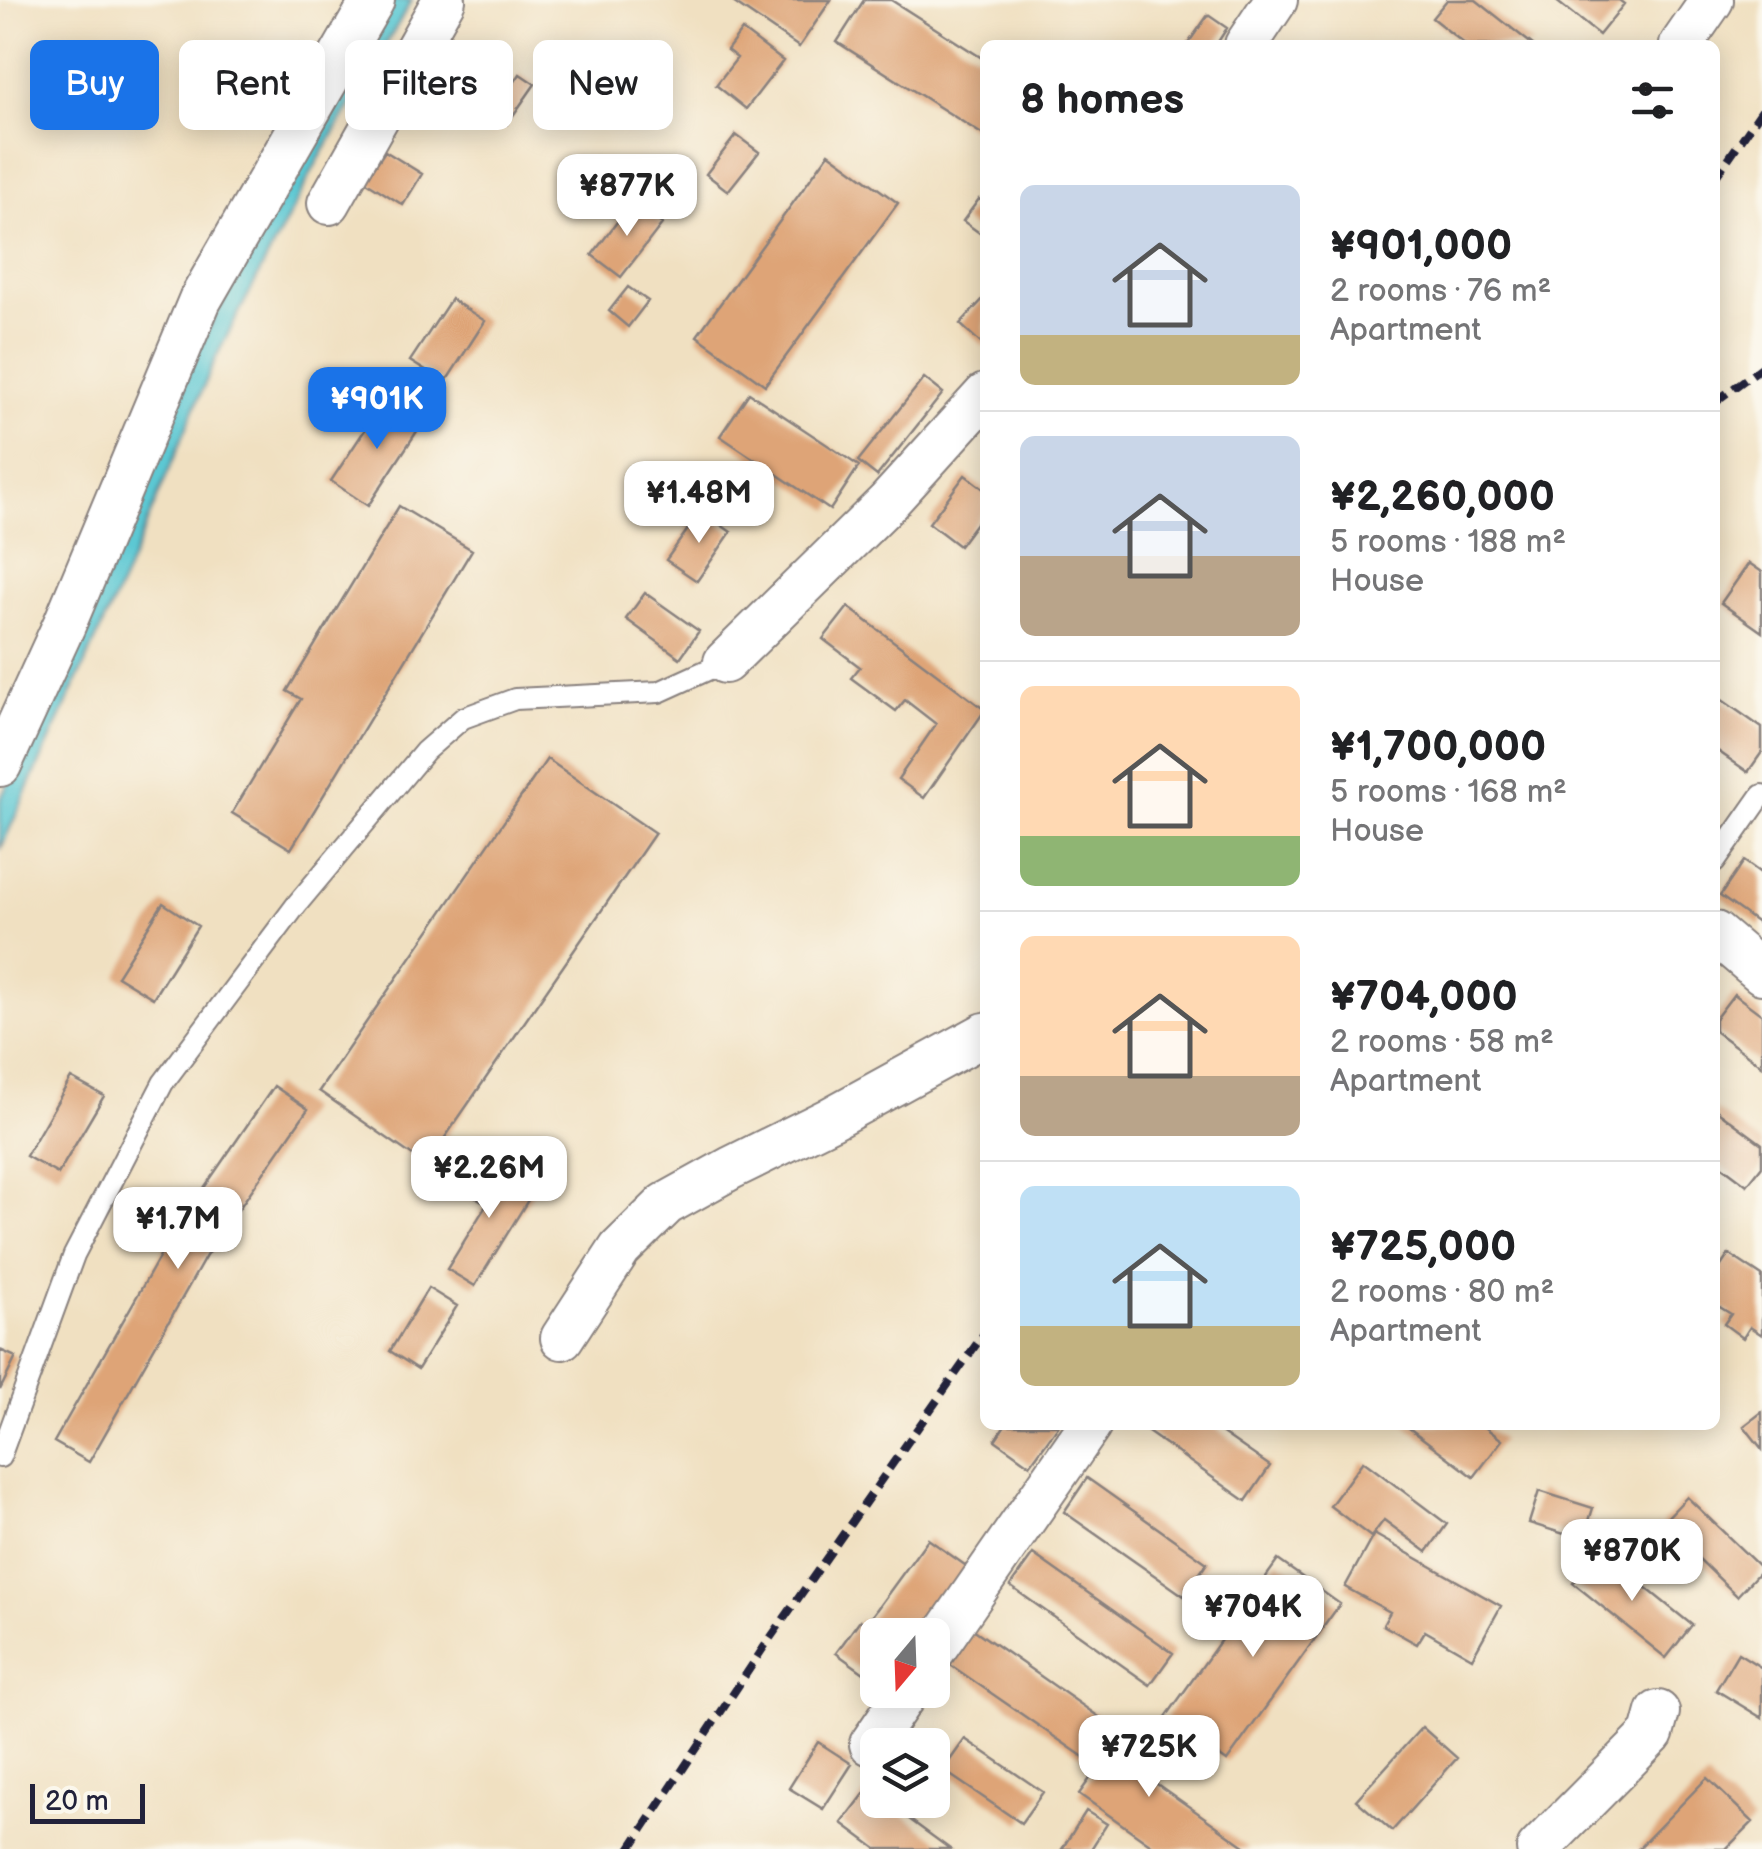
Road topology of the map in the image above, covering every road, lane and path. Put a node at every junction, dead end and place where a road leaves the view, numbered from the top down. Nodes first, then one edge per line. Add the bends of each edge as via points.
1 (372, 0) edge
2 (444, 0) edge
3 (1712, 0) edge
4 (1684, 40) edge
5 (329, 203) dead end
6 (980, 400) edge
7 (725, 662) joint
8 (0, 765) edge
9 (1762, 795) edge
10 (1720, 855) edge
11 (1720, 937) edge
12 (1762, 972) edge
13 (980, 1037) edge
14 (562, 1338) dead end
15 (1087, 1430) edge
16 (0, 1457) edge
17 (950, 1628) edge
18 (1658, 1712) dead end
19 (1538, 1849) edge

1 - 8 street via 200,300
2 - 5 street
3 - 4 street
6 - 7 street via 888,503
7 - 16 lane via 659,692 515,699 463,718 425,752 297,904 163,1083 74,1255
9 - 10 lane
11 - 12 street
13 - 14 street via 666,1204 620,1248
15 - 17 street
18 - 19 street via 1652,1734

